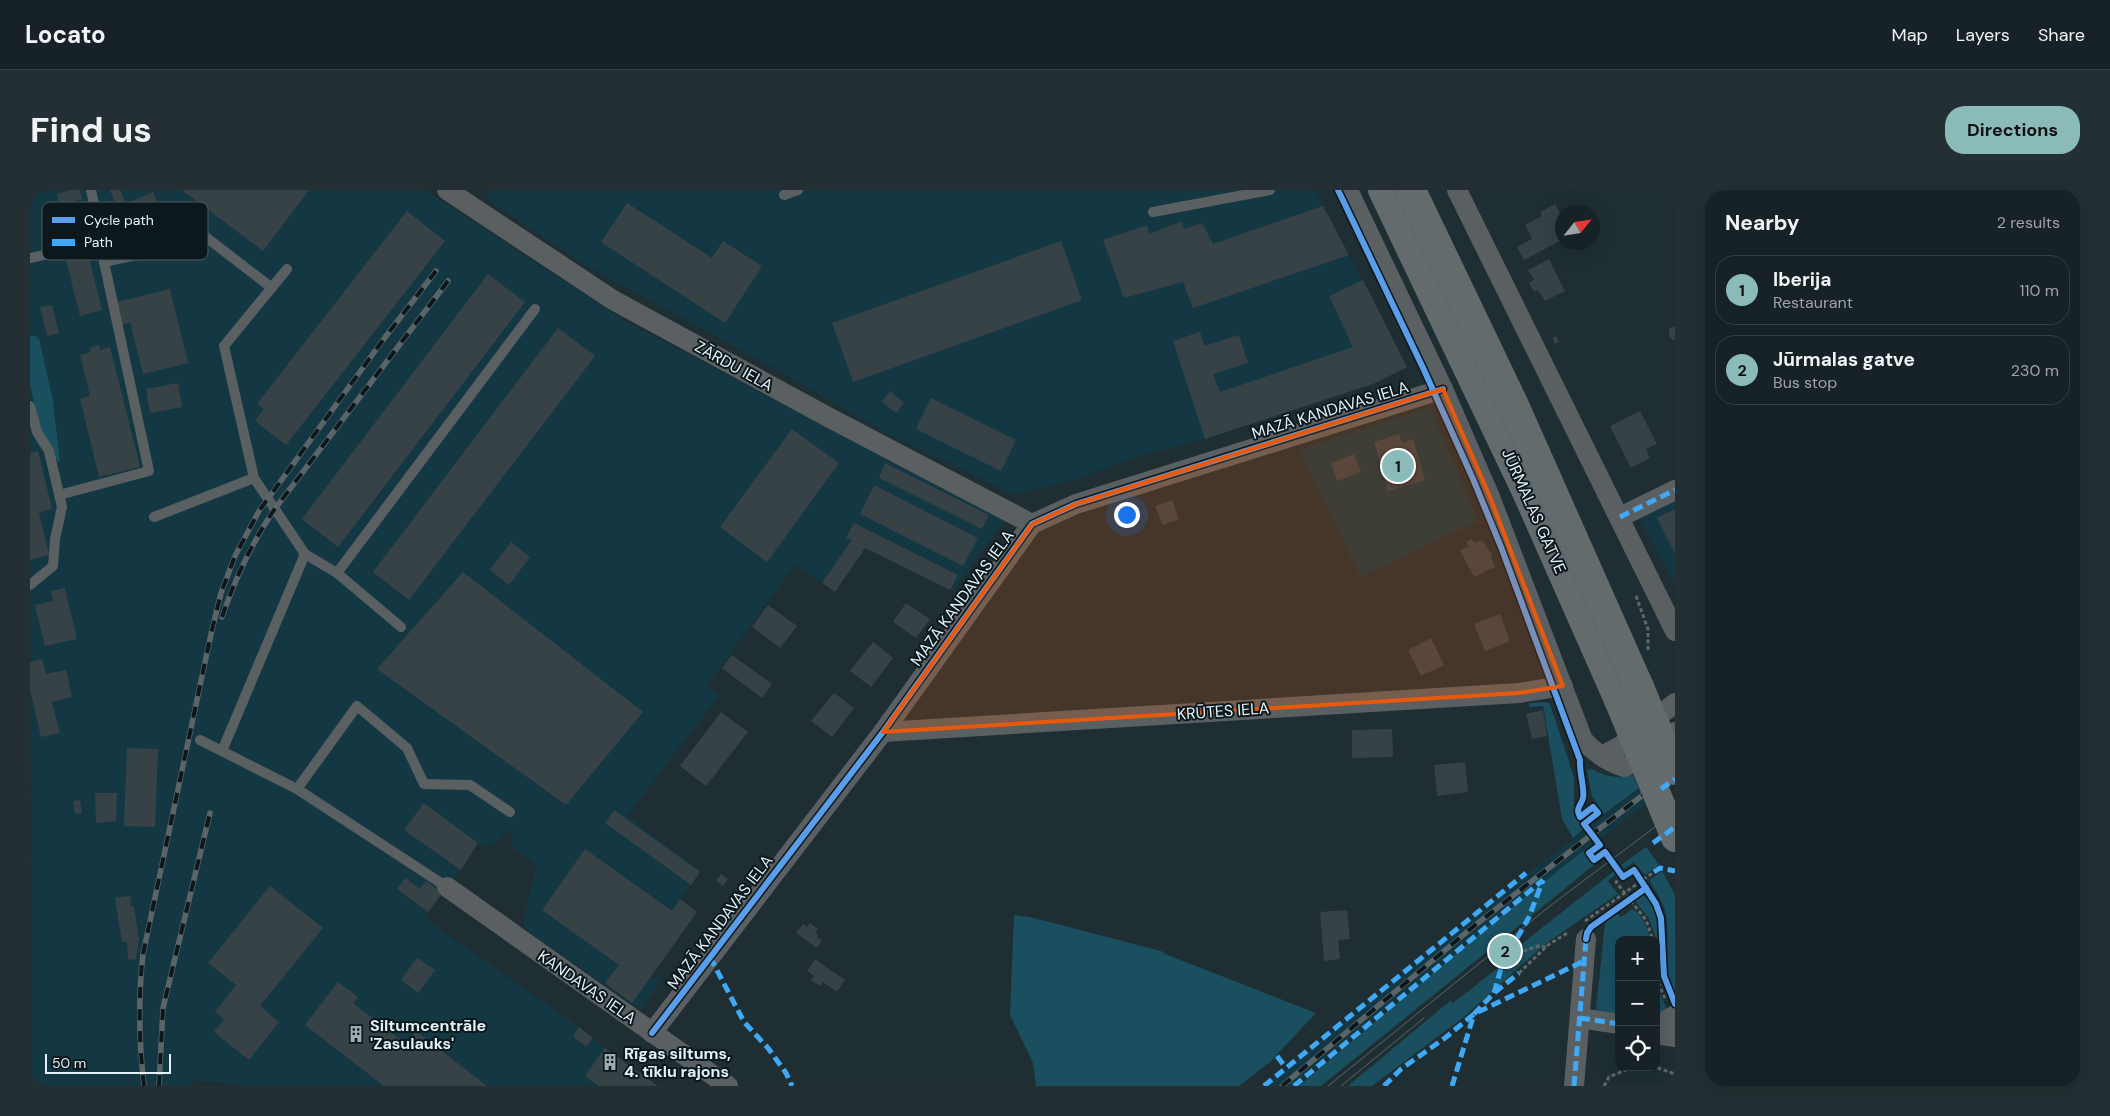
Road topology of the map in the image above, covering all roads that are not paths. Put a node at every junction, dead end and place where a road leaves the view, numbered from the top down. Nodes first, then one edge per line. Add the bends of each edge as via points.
1 (448, 190) edge
2 (798, 190) edge
3 (1270, 190) edge
4 (1348, 190) edge
5 (1382, 190) edge
6 (1412, 190) edge
7 (1457, 190) edge
8 (784, 195) dead end
9 (1153, 212) dead end
10 (208, 239) edge
11 (113, 260) edge
12 (104, 262) joint
13 (286, 269) dead end
14 (272, 288) junction
15 (535, 309) dead end
16 (1443, 389) junction
17 (30, 406) edge
18 (254, 478) junction
19 (1675, 490) edge
20 (59, 494) junction
21 (154, 517) dead end
22 (1620, 517) junction
23 (1032, 524) junction
24 (305, 554) junction
25 (337, 573) junction
26 (30, 585) edge
27 (401, 627) dead end
28 (1675, 631) edge
29 (1563, 686) junction
30 (1629, 693) junction
31 (1675, 703) edge
32 (883, 732) junction
33 (1675, 732) edge
34 (200, 740) dead end
35 (222, 752) junction
36 (1602, 756) junction
37 (1675, 771) edge
38 (297, 789) junction
39 (510, 812) dead end
40 (1675, 838) edge
41 (447, 887) joint
42 (1582, 930) road end
43 (1580, 1018) junction
44 (1615, 1023) edge
45 (652, 1033) junction
46 (1660, 1035) edge
47 (1675, 1037) edge
48 (728, 1086) edge
49 (1574, 1086) edge

1 - 23 street, ZĀRDU IELA via 613,300
2 - 8 lane
3 - 9 lane
4 - 16 street
5 - 30 main road, JŪRMALAS GATVE via 1526,492
6 - 30 main road, JŪRMALAS GATVE via 1514,403
7 - 22 street
10 - 14 lane
11 - 12 lane
12 - 20 lane via 149,471
13 - 14 lane
14 - 18 lane via 224,346
15 - 25 lane
16 - 23 street, MAZĀ KANDAVAS IELA via 1076,504
16 - 29 street via 1505,534
17 - 20 lane via 37,432 48,451
18 - 21 lane
18 - 24 lane
19 - 22 street
20 - 26 lane via 62,506 53,566
22 - 28 street
23 - 32 street, MAZĀ KANDAVAS IELA
24 - 25 lane
24 - 35 lane
25 - 27 lane
29 - 32 street, KRŪTES IELA via 1519,693
29 - 36 street via 1583,740
30 - 37 main road, JŪRMALAS GATVE, bridge
30 - 40 main road, JŪRMALAS GATVE, bridge
31 - 36 street via 1622,745
32 - 45 street, MAZĀ KANDAVAS IELA
33 - 36 street via 1630,766 1614,764
34 - 35 lane
35 - 38 lane
38 - 39 lane via 357,706 407,748 424,784 470,785
38 - 41 lane
41 - 45 street, KANDAVAS IELA
42 - 43 street
43 - 44 street
43 - 49 street
45 - 48 street, KANDAVAS IELA
46 - 47 street

